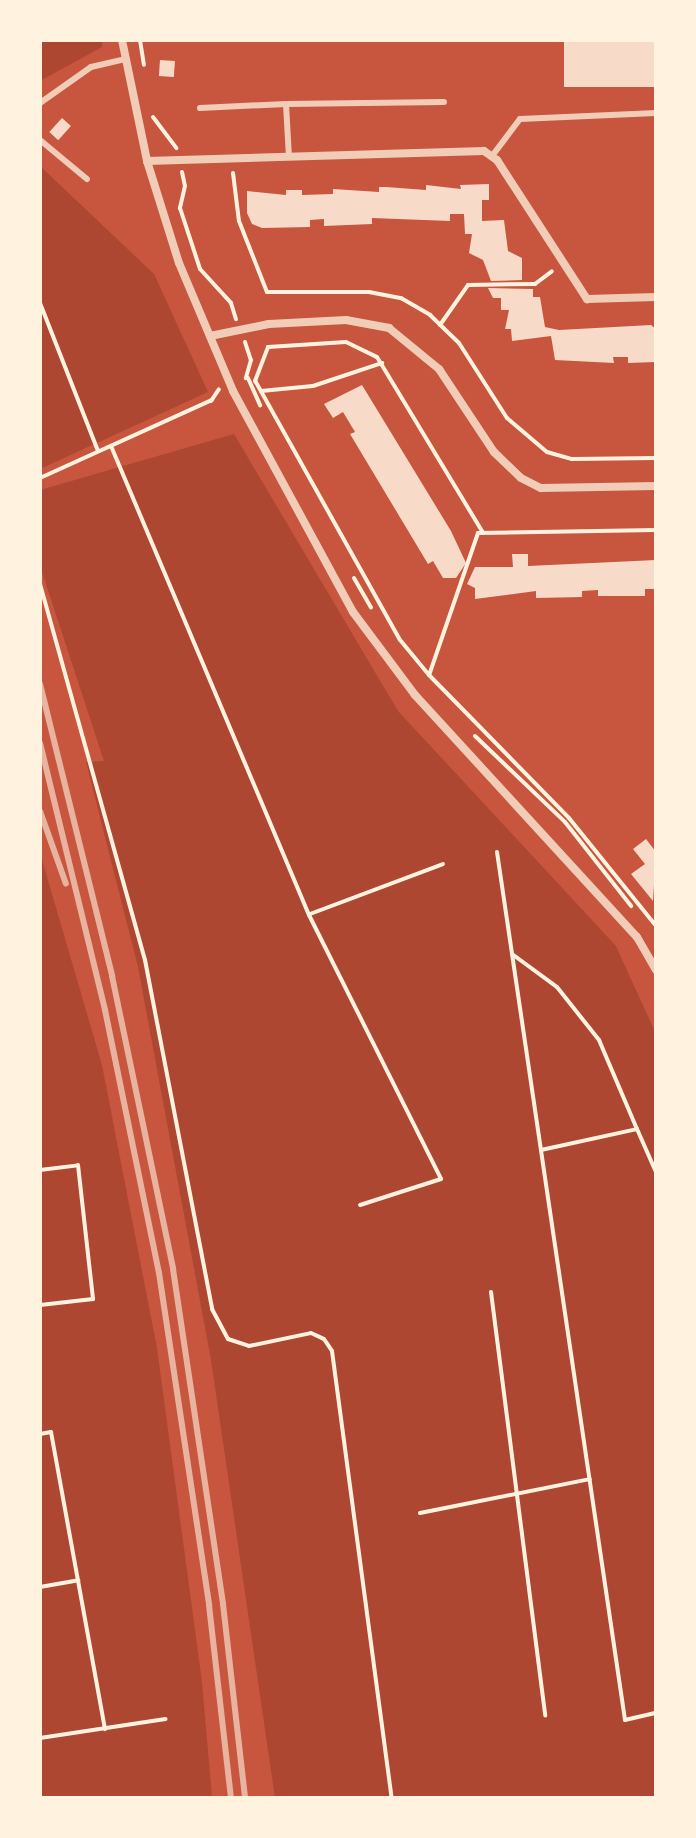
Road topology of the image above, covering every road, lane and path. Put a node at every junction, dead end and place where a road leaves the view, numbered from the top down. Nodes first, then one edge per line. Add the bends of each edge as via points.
1 (122, 40) edge
2 (140, 40) edge
3 (126, 59) junction
4 (145, 72) dead end
5 (150, 102) dead end
6 (444, 102) dead end
7 (40, 103) edge
8 (286, 104) junction
9 (200, 108) dead end
10 (656, 113) edge
11 (40, 140) edge
12 (492, 156) junction
13 (289, 157) junction
14 (178, 160) junction
15 (147, 161) junction
16 (233, 168) dead end
17 (87, 179) dead end
18 (558, 267) dead end
19 (656, 297) edge
20 (40, 303) edge
21 (440, 325) junction
22 (241, 330) junction
23 (210, 336) junction
24 (383, 363) junction
25 (248, 378) junction
26 (231, 388) junction
27 (261, 391) junction
28 (111, 446) junction
29 (98, 451) junction
30 (656, 458) edge
31 (297, 476) dead end
32 (40, 478) edge
33 (656, 486) edge
34 (656, 530) edge
35 (483, 533) junction
36 (349, 569) dead end
37 (40, 584) edge
38 (429, 675) junction
39 (445, 704) dead end
40 (466, 728) dead end
41 (497, 852) dead end
42 (443, 864) dead end
43 (309, 915) junction
44 (656, 926) edge
45 (651, 932) dead end
46 (512, 954) junction
47 (656, 970) edge
48 (637, 1129) junction
49 (541, 1150) junction
50 (40, 1170) edge
51 (656, 1172) edge
52 (360, 1205) dead end
53 (491, 1292) dead end
54 (40, 1305) edge
55 (40, 1434) edge
56 (590, 1479) junction
57 (517, 1491) junction
58 (420, 1513) dead end
59 (78, 1580) junction
60 (40, 1587) edge
61 (656, 1713) edge
62 (545, 1716) dead end
63 (166, 1719) dead end
64 (105, 1729) junction
65 (40, 1738) edge
66 (392, 1798) edge

1 - 3 street
2 - 4 path
3 - 7 lane via 91,67
3 - 15 street
5 - 14 path via 152,117 174,142
6 - 8 lane
8 - 9 lane
8 - 13 lane
10 - 12 lane via 520,119
11 - 17 lane
12 - 13 street via 484,151
12 - 19 street via 587,299
13 - 14 street
14 - 15 street
14 - 22 path via 185,186 180,208 200,269 231,303
15 - 23 street via 179,263
16 - 21 path via 239,221 267,292 369,292 401,298
18 - 21 path via 535,284 468,285
20 - 29 path
21 - 30 path via 459,343 507,418 547,452 572,459
22 - 23 street
22 - 25 path via 251,360
22 - 33 street via 346,320 389,328 439,369 494,452 521,478 541,488
23 - 26 street
24 - 27 path via 313,386
24 - 27 path via 346,342 268,347 255,381
24 - 35 path
25 - 26 path
25 - 31 path
26 - 28 path
26 - 47 street via 353,612 415,695 637,937
27 - 38 path via 400,640
28 - 29 path
28 - 43 path
29 - 32 path
34 - 35 path
35 - 38 path via 478,533
36 - 39 path via 370,607
37 - 66 path via 145,960 212,1309 228,1339 249,1346 311,1333 332,1351
38 - 44 path via 569,818
40 - 45 path via 565,822
41 - 46 path
42 - 43 path
43 - 52 path via 441,1179
46 - 48 path via 557,987 599,1040
46 - 49 path
48 - 49 path
48 - 51 path
49 - 56 path
50 - 54 path via 78,1165 93,1299
53 - 57 path
55 - 59 path via 51,1432
56 - 57 path
56 - 61 path via 625,1720
57 - 58 path
57 - 62 path
59 - 60 path
59 - 64 path
63 - 64 path
64 - 65 path

